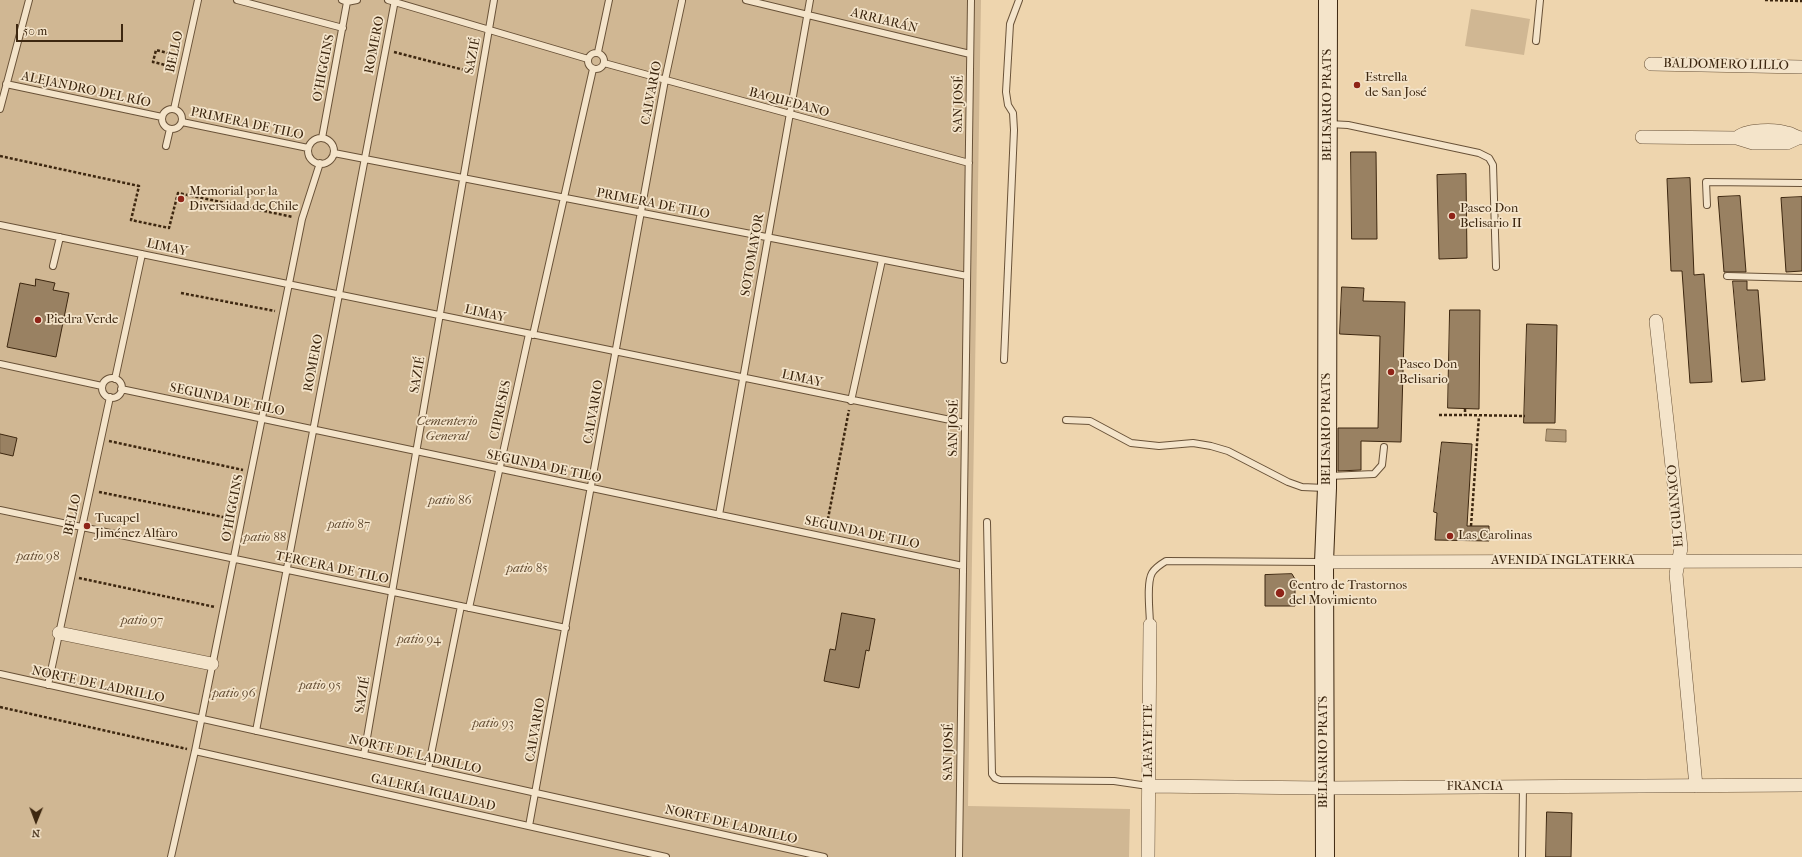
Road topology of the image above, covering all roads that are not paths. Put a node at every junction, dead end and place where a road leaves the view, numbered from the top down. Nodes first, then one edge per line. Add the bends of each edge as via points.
1 (29, 0) edge
2 (198, 0) edge
3 (237, 0) edge
4 (357, 0) edge
5 (494, 0) edge
6 (609, 0) edge
7 (682, 0) edge
8 (746, 0) edge
9 (810, 0) edge
10 (971, 0) edge
11 (1019, 0) edge
12 (1328, 0) edge
13 (1540, 0) edge
14 (345, 1) edge
15 (392, 1) edge
16 (807, 14) junction
17 (343, 28) junction
18 (490, 30) junction
19 (1536, 41) dead end
20 (598, 52) junction
21 (970, 54) junction
22 (588, 59) junction
23 (604, 63) junction
24 (1651, 64) dead end
25 (1802, 67) edge
26 (593, 69) junction
27 (665, 80) junction
28 (6, 84) junction
29 (0, 108) edge
30 (174, 109) junction
31 (790, 114) junction
32 (162, 117) junction
33 (182, 122) junction
34 (1328, 124) junction
35 (170, 129) junction
36 (1642, 137) dead end
37 (322, 138) junction
38 (1800, 138) edge
39 (166, 146) dead end
40 (308, 148) junction
41 (334, 153) junction
42 (364, 159) junction
43 (969, 163) junction
44 (320, 164) junction
45 (463, 178) junction
46 (1802, 183) edge
47 (564, 198) junction
48 (1707, 204) dead end
49 (642, 213) junction
50 (0, 225) edge
51 (60, 237) junction
52 (768, 237) junction
53 (142, 254) junction
54 (882, 260) junction
55 (53, 266) dead end
56 (1496, 267) dead end
57 (967, 276) junction
58 (1727, 276) dead end
59 (1802, 278) edge
60 (289, 285) junction
61 (338, 295) junction
62 (439, 316) junction
63 (1656, 321) dead end
64 (531, 334) junction
65 (616, 352) junction
66 (1004, 360) dead end
67 (0, 364) edge
68 (743, 378) junction
69 (115, 379) junction
70 (102, 386) junction
71 (121, 389) junction
72 (110, 397) junction
73 (851, 401) junction
74 (262, 419) junction
75 (1066, 420) dead end
76 (965, 423) junction
77 (313, 430) junction
78 (1384, 447) dead end
79 (416, 451) junction
80 (499, 469) junction
81 (1327, 482) junction
82 (592, 488) junction
83 (0, 510) edge
84 (719, 515) junction
85 (987, 522) dead end
86 (82, 528) junction
87 (234, 559) junction
88 (1679, 560) junction
89 (1802, 561) edge
90 (1324, 562) junction
91 (963, 566) junction
92 (286, 570) junction
93 (392, 592) junction
94 (461, 606) junction
95 (469, 608) junction
96 (1150, 625) joint
97 (566, 628) junction
98 (59, 633) junction
99 (212, 664) junction
100 (0, 674) edge
101 (48, 685) junction
102 (201, 719) junction
103 (256, 731) junction
104 (195, 751) junction
105 (364, 755) junction
106 (428, 769) junction
107 (1802, 785) edge
108 (1148, 786) junction
109 (1696, 786) junction
110 (1524, 787) junction
111 (1324, 788) junction
112 (535, 793) junction
113 (529, 826) junction
114 (171, 857) edge
115 (666, 857) edge
116 (824, 857) edge
117 (959, 857) edge
118 (1148, 857) edge
119 (1324, 857) edge
120 (1522, 857) edge

1 - 28 lane
2 - 30 lane, BELLO
3 - 17 lane
4 - 14 lane
5 - 18 lane, SAZIÉ
6 - 20 lane
7 - 27 lane, CALVARIO
8 - 16 lane, ARRIARÁN
9 - 16 lane, SOTOMAYOR
10 - 21 lane, SAN JOSÉ
11 - 66 lane via 1010,24 1006,92 1008,105 1013,113 1014,130
12 - 34 street, BELISARIO PRATS
13 - 19 lane
14 - 17 lane, O'HIGGINS
15 - 18 lane
15 - 42 lane, ROMERO
16 - 21 lane, ARRIARÁN
16 - 31 lane, SOTOMAYOR
17 - 37 lane, O'HIGGINS
18 - 22 lane
18 - 45 lane, SAZIÉ
20 - 22 lane via 593,53
20 - 23 lane via 604,58
21 - 43 lane, SAN JOSÉ
22 - 26 lane via 588,64
23 - 26 lane via 601,68
23 - 27 lane, BAQUEDANO
24 - 25 street, BALDOMERO LILLO
26 - 47 lane, CIPRESES
27 - 31 lane, BAQUEDANO
27 - 49 lane, CALVARIO
28 - 29 lane
28 - 32 lane, ALEJANDRO DEL RÍO
30 - 32 lane via 165,112
30 - 33 lane via 180,112
31 - 43 lane, BAQUEDANO
31 - 52 lane, SOTOMAYOR
32 - 35 lane via 165,126
33 - 35 lane via 176,128
33 - 40 lane, PRIMERA DE TILO
34 - 56 lane via 1356,127 1479,153 1489,158 1493,164
34 - 81 street, BELISARIO PRATS
35 - 39 lane
36 - 38 street via 1738,138 1753,143 1787,143
37 - 40 lane via 315,139
37 - 41 lane via 330,141
40 - 44 lane via 312,160
41 - 42 lane, PRIMERA DE TILO
41 - 44 lane via 327,162
42 - 45 lane, PRIMERA DE TILO
42 - 61 lane, ROMERO
43 - 57 lane, SAN JOSÉ
44 - 60 lane, O'HIGGINS via 302,219
45 - 47 lane, PRIMERA DE TILO
45 - 62 lane, SAZIÉ
46 - 48 lane via 1706,182
47 - 49 lane, PRIMERA DE TILO
47 - 64 lane, CIPRESES
49 - 52 lane, PRIMERA DE TILO
49 - 65 lane, CALVARIO
50 - 51 lane, LIMAY
51 - 53 lane, LIMAY
51 - 55 lane
52 - 54 lane, PRIMERA DE TILO
52 - 68 lane, SOTOMAYOR
53 - 60 lane, LIMAY
53 - 69 lane
54 - 57 lane, PRIMERA DE TILO
54 - 73 lane
57 - 76 lane, SAN JOSÉ
58 - 59 lane
60 - 61 lane, LIMAY
60 - 74 lane, O'HIGGINS
61 - 62 lane, LIMAY
61 - 77 lane, ROMERO
62 - 64 lane, LIMAY
62 - 79 lane, SAZIÉ
63 - 88 street, EL GUANACO via 1681,548
64 - 65 lane, LIMAY
64 - 80 lane, CIPRESES
65 - 68 lane, LIMAY
65 - 82 lane, CALVARIO
67 - 70 lane
68 - 73 lane, LIMAY
68 - 84 lane, SOTOMAYOR
69 - 70 lane via 107,379
69 - 71 lane via 121,385
70 - 72 lane via 104,393
71 - 72 lane via 117,396
71 - 74 lane, SEGUNDA DE TILO
72 - 86 lane, BELLO
73 - 76 lane, LIMAY
74 - 77 lane, SEGUNDA DE TILO
74 - 87 lane, O'HIGGINS
75 - 81 lane via 1090,421 1131,443 1159,446 1193,443 1211,446 1228,451 1302,487
76 - 91 lane, SAN JOSÉ
77 - 79 lane, SEGUNDA DE TILO
77 - 92 lane, ROMERO
78 - 81 lane via 1382,465 1374,474
79 - 80 lane, SEGUNDA DE TILO
79 - 93 lane, SAZIÉ
80 - 82 lane, SEGUNDA DE TILO
80 - 95 lane, CIPRESES
81 - 90 street, BELISARIO PRATS
82 - 84 lane, SEGUNDA DE TILO
82 - 97 lane, CALVARIO
83 - 86 lane, TERCERA DE TILO
84 - 91 lane, SEGUNDA DE TILO
85 - 108 lane via 992,774 1000,780 1114,781
86 - 87 lane, TERCERA DE TILO
86 - 98 lane, BELLO
87 - 92 lane, TERCERA DE TILO
87 - 99 lane, O'HIGGINS
88 - 89 street, AVENIDA INGLATERRA
88 - 90 street, AVENIDA INGLATERRA
88 - 109 street, EL GUANACO via 1676,574
90 - 96 lane via 1166,561 1152,574
90 - 111 street, BELISARIO PRATS
91 - 117 lane, SAN JOSÉ
92 - 93 lane, TERCERA DE TILO
92 - 103 lane, ROMERO
93 - 94 lane, TERCERA DE TILO
93 - 105 lane, SAZIÉ
94 - 95 lane, TERCERA DE TILO
94 - 106 lane
95 - 97 lane, TERCERA DE TILO
96 - 108 street, LAFAYETTE
97 - 112 lane, CALVARIO
98 - 99 street
98 - 101 lane, BELLO
99 - 102 lane, O'HIGGINS
100 - 101 lane, NORTE DE LADRILLO
101 - 102 lane, NORTE DE LADRILLO
102 - 103 lane, NORTE DE LADRILLO
102 - 104 lane, O'HIGGINS
103 - 105 lane, NORTE DE LADRILLO
104 - 113 lane, GALERÍA IGUALDAD
104 - 114 lane, O'HIGGINS
105 - 106 lane, NORTE DE LADRILLO
106 - 112 lane, NORTE DE LADRILLO
107 - 109 street, FRANCIA
108 - 111 street, FRANCIA
108 - 118 street, LAFAYETTE
109 - 110 street, FRANCIA
110 - 111 street, FRANCIA
110 - 120 lane
111 - 119 street, BELISARIO PRATS
112 - 113 lane, CALVARIO
112 - 116 lane, NORTE DE LADRILLO
113 - 115 lane, GALERÍA IGUALDAD

